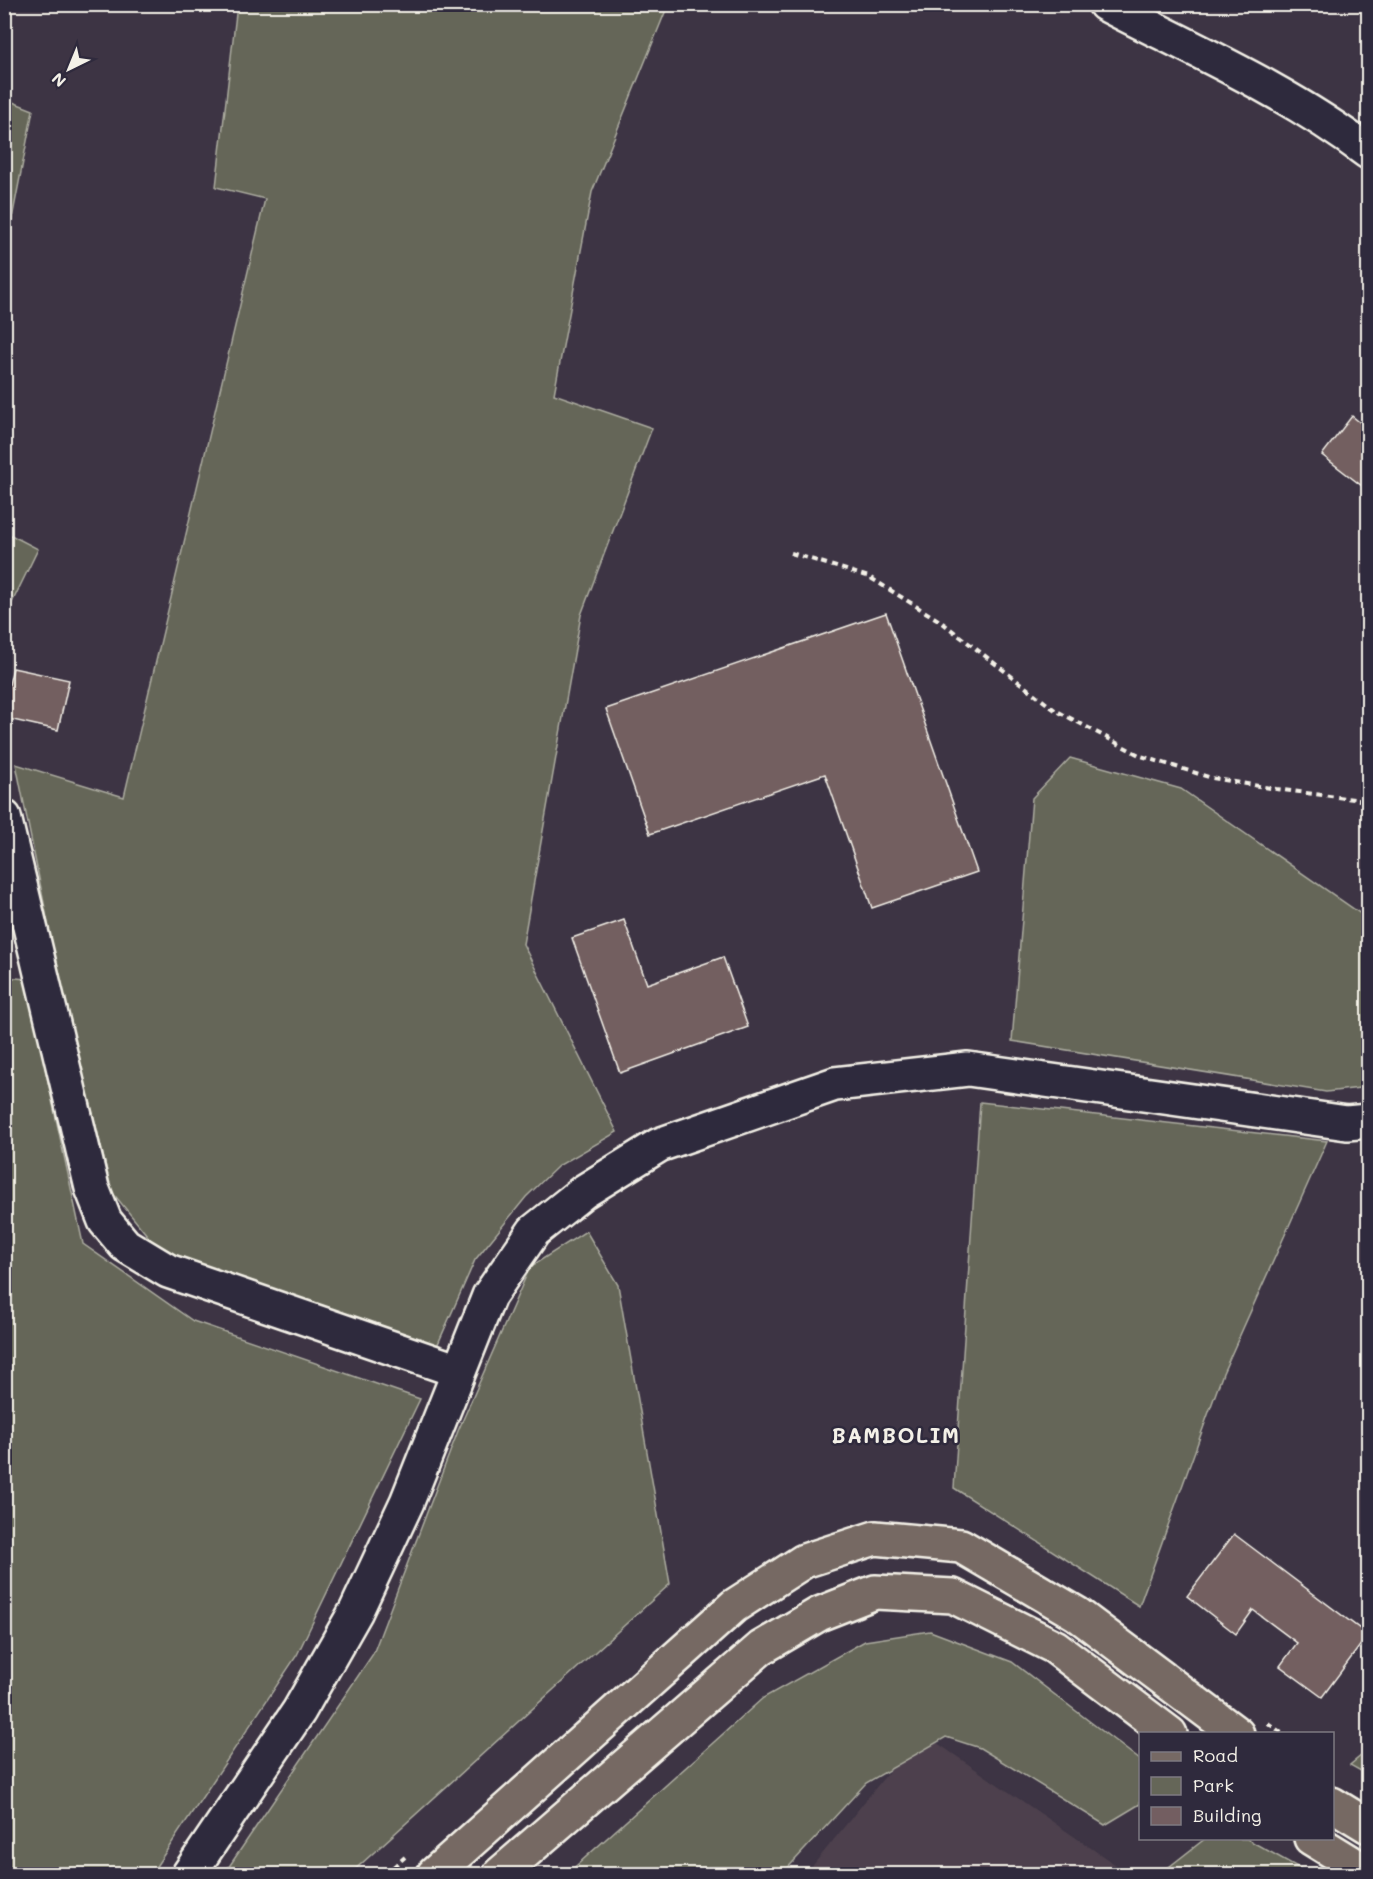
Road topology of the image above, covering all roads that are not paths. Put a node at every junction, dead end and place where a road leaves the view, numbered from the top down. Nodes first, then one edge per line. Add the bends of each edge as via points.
1 (1105, 4) edge
2 (1368, 152) edge
3 (4, 817) edge
4 (1368, 1121) edge
5 (459, 1371) junction
6 (1167, 1732) edge
7 (1234, 1732) edge
8 (1334, 1805) edge
9 (1368, 1826) edge
10 (1313, 1840) edge
11 (1368, 1873) edge
12 (189, 1875) edge
13 (434, 1875) edge
14 (500, 1875) edge

1 - 2 street via 1273,90
3 - 5 street via 92,1188 105,1221 125,1245 168,1271
4 - 5 street via 1347,1123 968,1069 835,1084 659,1144 584,1192 534,1231 489,1296
5 - 12 street via 407,1502 356,1611 299,1711
6 - 14 main road via 1055,1647 953,1596 875,1592 819,1614 761,1648
7 - 13 main road via 1077,1614 961,1546 875,1538 804,1561 734,1606
8 - 9 main road
10 - 11 main road

